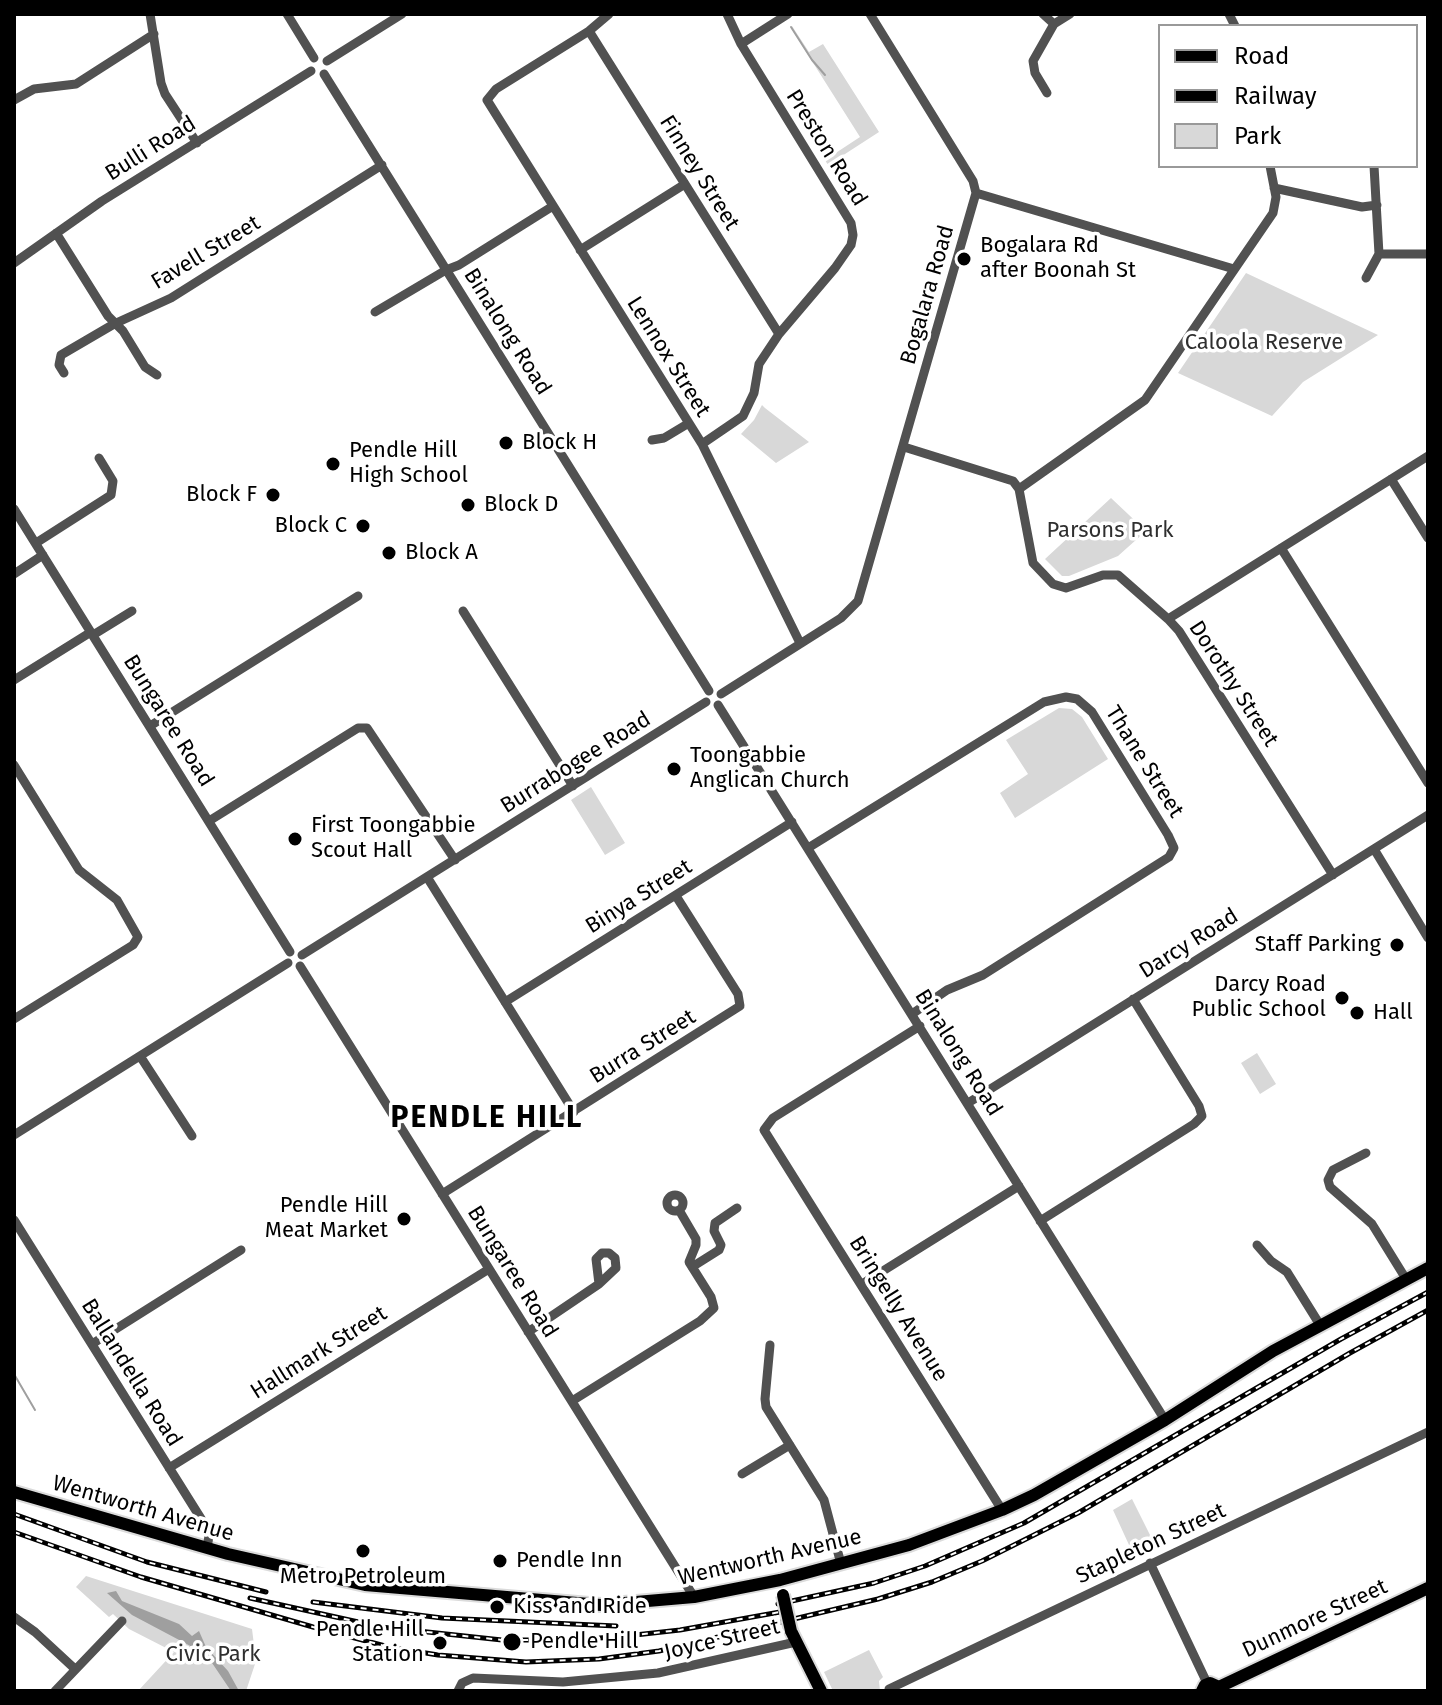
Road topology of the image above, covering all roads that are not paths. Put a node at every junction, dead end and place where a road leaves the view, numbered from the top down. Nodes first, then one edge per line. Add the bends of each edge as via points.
1 (150, 14) edge
2 (287, 14) edge
3 (402, 14) edge
4 (609, 14) edge
5 (727, 14) edge
6 (788, 14) edge
7 (870, 14) edge
8 (1043, 14) edge
9 (1070, 14) edge
10 (1054, 24) junction
11 (589, 31) junction
12 (154, 34) junction
13 (741, 44) junction
14 (314, 58) junction
15 (327, 61) junction
16 (311, 71) junction
17 (324, 74) junction
18 (1047, 93) dead end
19 (14, 99) edge
20 (197, 143) junction
21 (382, 165) junction
22 (1270, 168) edge
23 (1374, 168) edge
24 (685, 184) junction
25 (1274, 188) junction
26 (976, 193) junction
27 (1377, 205) junction
28 (553, 206) junction
29 (56, 233) junction
30 (580, 250) junction
31 (1379, 254) junction
32 (1428, 254) edge
33 (14, 263) edge
34 (1234, 269) junction
35 (446, 270) junction
36 (1366, 278) dead end
37 (375, 312) dead end
38 (114, 324) junction
39 (779, 334) junction
40 (64, 373) dead end
41 (157, 375) dead end
42 (689, 423) junction
43 (652, 440) dead end
44 (702, 444) junction
45 (904, 447) junction
46 (1428, 456) edge
47 (99, 458) dead end
48 (1391, 479) junction
49 (1019, 489) junction
50 (14, 509) edge
51 (1428, 538) edge
52 (36, 543) junction
53 (1281, 548) junction
54 (43, 555) junction
55 (14, 574) edge
56 (358, 596) dead end
57 (132, 611) dead end
58 (463, 611) dead end
59 (1168, 619) junction
60 (92, 634) junction
61 (800, 643) junction
62 (14, 680) edge
63 (709, 691) junction
64 (721, 694) junction
65 (706, 702) junction
66 (718, 705) junction
67 (150, 726) junction
68 (14, 765) edge
69 (1428, 783) edge
70 (573, 786) junction
71 (1428, 815) edge
72 (209, 821) junction
73 (792, 822) junction
74 (808, 848) junction
75 (1374, 849) junction
76 (455, 860) junction
77 (1333, 875) junction
78 (427, 877) junction
79 (676, 896) junction
80 (1428, 938) edge
81 (290, 952) junction
82 (302, 955) junction
83 (288, 963) junction
84 (300, 966) junction
85 (1133, 999) junction
86 (505, 1002) junction
87 (912, 1014) junction
88 (14, 1019) edge
89 (920, 1026) junction
90 (140, 1056) junction
91 (968, 1103) junction
92 (574, 1112) junction
93 (14, 1135) edge
94 (192, 1136) dead end
95 (1366, 1153) dead end
96 (1019, 1186) junction
97 (442, 1194) junction
98 (737, 1208) dead end
99 (679, 1210) dead end
100 (14, 1220) edge
101 (1040, 1221) junction
102 (1257, 1245) dead end
103 (241, 1250) dead end
104 (692, 1267) junction
105 (1428, 1268) edge
106 (489, 1269) junction
107 (1406, 1279) junction
108 (599, 1284) dead end
109 (862, 1284) junction
110 (1320, 1325) junction
111 (528, 1332) junction
112 (92, 1344) junction
113 (770, 1345) dead end
114 (572, 1401) junction
115 (1165, 1420) junction
116 (1428, 1432) edge
117 (790, 1445) junction
118 (169, 1468) junction
119 (742, 1474) dead end
120 (14, 1492) edge
121 (1002, 1510) junction
122 (207, 1548) junction
123 (1150, 1563) junction
124 (841, 1564) junction
125 (780, 1580) junction
126 (1428, 1588) edge
127 (694, 1597) junction
128 (14, 1617) edge
129 (122, 1621) dead end
130 (794, 1636) junction
131 (75, 1669) junction
132 (523, 1686) edge
133 (1212, 1688) edge
134 (889, 1689) dead end
135 (55, 1691) edge
136 (458, 1691) edge
137 (821, 1691) edge

1 - 12 street
2 - 14 street
3 - 15 street
4 - 11 street
5 - 13 street, Preston Road
6 - 13 street
7 - 26 street
8 - 10 street
9 - 10 street
10 - 18 street via 1033,61
11 - 24 street, Finney Street
11 - 28 street, Lennox Street via 496,89 487,100
12 - 19 street via 76,84 34,89
12 - 20 street via 165,94
13 - 39 street, Preston Road via 851,223 853,235 835,268
14 - 15 street
14 - 16 street
15 - 17 street
16 - 17 street
16 - 20 street, Bulli Road
17 - 21 street, Binalong Road
20 - 29 street, Bulli Road
21 - 35 street, Binalong Road
21 - 38 street, Favell Street via 171,298
22 - 25 street
23 - 27 street
24 - 30 street
24 - 39 street, Finney Street
25 - 27 street via 1362,207
25 - 34 street via 1273,213
26 - 34 street
26 - 45 street, Bogalara Road
27 - 31 street
28 - 30 street, Lennox Street
28 - 35 street
29 - 33 street, Bulli Road
29 - 38 street
30 - 42 street, Lennox Street
31 - 32 street
31 - 36 street
34 - 49 street via 1145,400
35 - 37 street
35 - 63 street, Binalong Road
38 - 40 street, Favell Street via 61,355
38 - 41 street via 145,367
39 - 44 street via 759,364 743,416
42 - 43 street
42 - 44 street, Lennox Street
44 - 61 street, Lennox Street
45 - 49 street via 1005,477
45 - 61 street, Bogalara Road via 854,606
46 - 48 street
47 - 52 street via 113,481 111,495
48 - 51 street
48 - 53 street
49 - 59 street, Dorothy Street via 1031,556 1049,580 1066,588 1118,575
50 - 52 street, Bungaree Road
52 - 54 street, Bungaree Road
53 - 59 street
53 - 69 street
54 - 55 street
54 - 60 street, Bungaree Road
56 - 67 street
57 - 60 street
58 - 70 street
59 - 77 street, Dorothy Street
60 - 62 street
60 - 67 street, Bungaree Road
61 - 64 street
63 - 64 street
63 - 65 street
64 - 66 street
65 - 66 street
65 - 70 street, Burrabogee Road
66 - 73 street, Binalong Road
67 - 72 street, Bungaree Road
68 - 88 street via 81,872 117,900 138,937
70 - 76 street, Burrabogee Road
71 - 75 street, Darcy Road
72 - 76 street via 358,728 367,728
72 - 81 street, Bungaree Road
73 - 74 street, Binalong Road
73 - 79 street, Binya Street
74 - 87 street, Binalong Road
74 - 87 street, Thane Street via 1044,702 1077,699 1092,712 1168,835 1174,848 1169,857
75 - 77 street, Darcy Road
75 - 80 street
76 - 78 street, Burrabogee Road
77 - 85 street, Darcy Road
78 - 82 street, Burrabogee Road
78 - 86 street
79 - 86 street, Binya Street
79 - 92 street, Burra Street via 738,994 740,1006
81 - 82 street
81 - 83 street
82 - 84 street
83 - 84 street
83 - 90 street
84 - 97 street, Bungaree Road
85 - 91 street, Darcy Road
85 - 101 street via 1202,1116
86 - 92 street
87 - 89 street, Binalong Road
89 - 91 street, Binalong Road
89 - 109 street, Bringelly Avenue via 764,1127
90 - 93 street
90 - 94 street
91 - 96 street, Binalong Road
92 - 97 street, Burra Street
95 - 107 street via 1333,1170 1330,1187 1372,1224
96 - 101 street, Binalong Road
96 - 109 street
97 - 106 street, Bungaree Road
98 - 104 street via 715,1223 718,1252
99 - 104 street via 696,1239 688,1259
100 - 112 street, Ballandella Road
101 - 115 street, Binalong Road
102 - 110 street via 1287,1272
103 - 112 street
104 - 114 street via 713,1310
105 - 107 main road, Wentworth Avenue
106 - 111 street, Bungaree Road
106 - 118 street, Hallmark Street
107 - 110 main road, Wentworth Avenue
108 - 111 street
109 - 121 street, Bringelly Avenue
110 - 115 main road, Wentworth Avenue
111 - 114 street, Bungaree Road
112 - 118 street, Ballandella Road
113 - 117 street via 765,1403
114 - 127 street, Bungaree Road
115 - 121 main road, Wentworth Avenue
116 - 123 street, Stapleton Street
117 - 119 street
117 - 124 street via 824,1500
118 - 122 street, Ballandella Road via 207,1528
120 - 122 main road, Wentworth Avenue
121 - 124 main road, Wentworth Avenue
122 - 127 main road, Wentworth Avenue via 340,1580 412,1591 601,1605
123 - 133 street
123 - 134 street, Stapleton Street
124 - 125 main road, Wentworth Avenue
125 - 127 main road, Wentworth Avenue
125 - 130 main road, bridge
126 - 133 main road, Dunmore Street
128 - 131 street
129 - 131 street
130 - 132 street, Joyce Street via 658,1673
130 - 137 main road
131 - 135 street
132 - 136 street, Joyce Street via 473,1678

